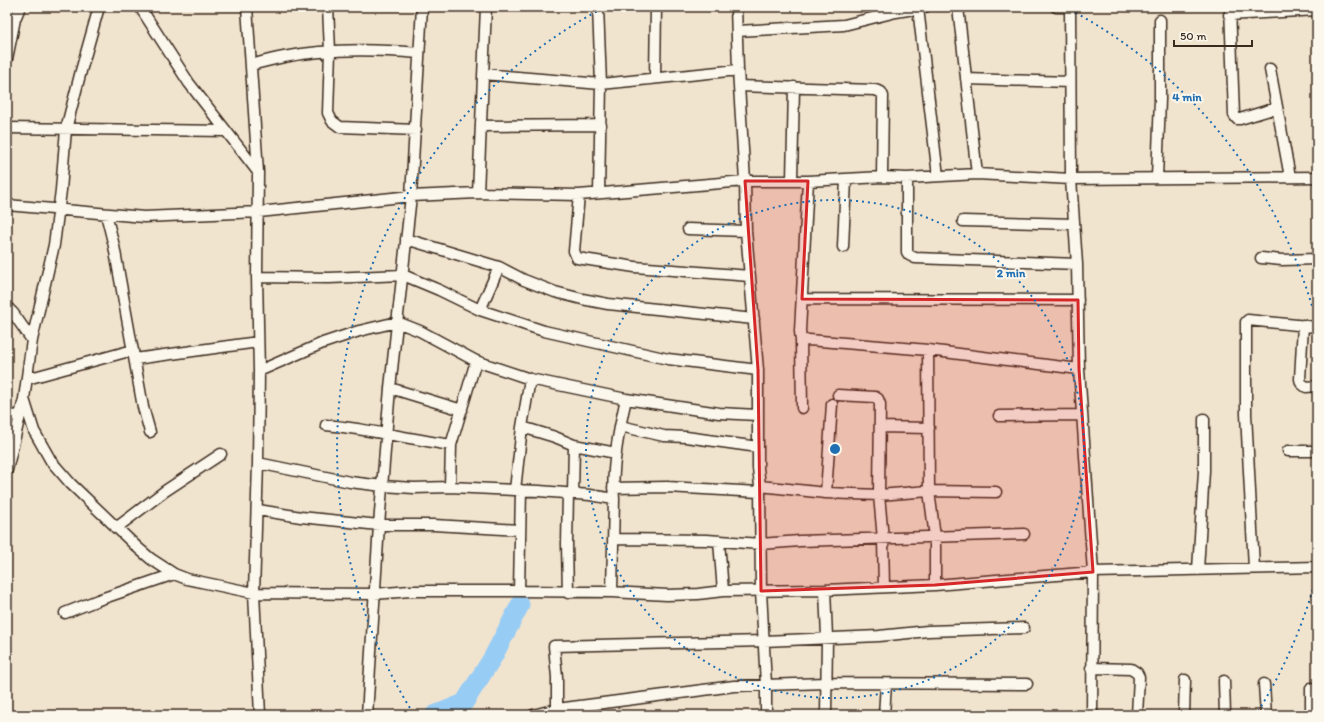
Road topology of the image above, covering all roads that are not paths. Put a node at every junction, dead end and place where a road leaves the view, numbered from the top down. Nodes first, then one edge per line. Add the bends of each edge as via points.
1 (20, 7) edge
2 (99, 7) edge
3 (140, 7) edge
4 (247, 7) edge
5 (328, 7) edge
6 (422, 7) edge
7 (486, 7) edge
8 (598, 7) edge
9 (656, 7) edge
10 (736, 7) edge
11 (958, 7) edge
12 (1056, 7) edge
13 (1070, 7) edge
14 (922, 8) edge
15 (896, 10) edge
16 (1317, 10) edge
17 (1229, 11) edge
18 (1160, 20) dead end
19 (737, 31) junction
20 (330, 51) junction
21 (419, 53) junction
22 (7, 59) edge
23 (251, 65) junction
24 (1270, 69) dead end
25 (738, 70) junction
26 (483, 74) junction
27 (655, 78) junction
28 (966, 78) junction
29 (1070, 82) junction
30 (601, 84) junction
31 (740, 86) junction
32 (794, 87) junction
33 (1276, 108) junction
34 (601, 125) junction
35 (481, 126) junction
36 (7, 128) edge
37 (66, 129) junction
38 (416, 130) junction
39 (226, 131) junction
40 (258, 172) junction
41 (976, 174) junction
42 (938, 176) junction
43 (882, 177) junction
44 (1290, 177) junction
45 (1317, 177) edge
46 (907, 178) junction
47 (1157, 178) junction
48 (846, 179) junction
49 (1071, 179) junction
50 (792, 180) junction
51 (808, 181) junction
52 (745, 182) junction
53 (478, 193) junction
54 (599, 193) junction
55 (579, 195) junction
56 (412, 196) junction
57 (7, 205) edge
58 (58, 210) junction
59 (259, 212) junction
60 (106, 214) junction
61 (963, 221) dead end
62 (1074, 224) junction
63 (688, 229) dead end
64 (746, 231) junction
65 (406, 239) junction
66 (843, 247) dead end
67 (1261, 258) dead end
68 (1317, 259) edge
69 (1077, 264) junction
70 (499, 267) junction
71 (404, 275) junction
72 (750, 276) junction
73 (257, 277) junction
74 (802, 299) junction
75 (1078, 300) junction
76 (7, 307) edge
77 (480, 310) junction
78 (754, 319) junction
79 (398, 322) junction
80 (1303, 325) junction
81 (1317, 327) edge
82 (32, 340) junction
83 (801, 341) junction
84 (258, 342) junction
85 (928, 350) junction
86 (134, 355) junction
87 (476, 361) junction
88 (758, 370) junction
89 (1079, 370) junction
90 (259, 371) junction
91 (27, 379) junction
92 (530, 379) junction
93 (1317, 386) edge
94 (390, 388) junction
95 (838, 395) dead end
96 (24, 399) junction
97 (626, 399) junction
98 (832, 404) dead end
99 (802, 408) dead end
100 (462, 410) junction
101 (7, 415) edge
102 (757, 415) junction
103 (19, 416) junction
104 (999, 416) dead end
105 (1082, 416) junction
106 (1204, 419) dead end
107 (326, 425) dead end
108 (620, 426) junction
109 (880, 426) junction
110 (522, 427) junction
111 (929, 428) junction
112 (150, 432) dead end
113 (387, 434) junction
114 (451, 445) junction
115 (574, 445) junction
116 (758, 447) junction
117 (1288, 451) dead end
118 (1317, 451) edge
119 (616, 453) junction
120 (221, 454) dead end
121 (258, 463) junction
122 (7, 470) edge
123 (383, 486) junction
124 (450, 487) junction
125 (613, 488) junction
126 (759, 489) junction
127 (518, 490) junction
128 (929, 491) junction
129 (996, 492) dead end
130 (826, 493) junction
131 (571, 494) junction
132 (879, 495) junction
133 (614, 499) junction
134 (258, 510) junction
135 (378, 525) junction
136 (116, 528) junction
137 (520, 530) junction
138 (1024, 534) dead end
139 (935, 537) junction
140 (613, 539) junction
141 (883, 539) junction
142 (719, 541) junction
143 (760, 544) junction
144 (1317, 567) edge
145 (1254, 568) junction
146 (1198, 570) junction
147 (1093, 572) junction
148 (174, 574) junction
149 (935, 585) junction
150 (884, 587) junction
151 (825, 590) junction
152 (519, 591) junction
153 (724, 591) junction
154 (761, 591) junction
155 (568, 592) junction
156 (612, 592) junction
157 (254, 593) junction
158 (374, 594) junction
159 (65, 613) dead end
160 (1024, 628) dead end
161 (827, 637) junction
162 (764, 641) junction
163 (1092, 668) junction
164 (1185, 680) dead end
165 (1224, 681) dead end
166 (826, 683) junction
167 (886, 684) junction
168 (1027, 684) dead end
169 (1264, 684) dead end
170 (766, 685) junction
171 (1311, 688) dead end
172 (558, 712) edge
173 (260, 715) edge
174 (367, 715) edge
175 (533, 715) edge
176 (766, 715) edge
177 (826, 715) edge
178 (884, 715) edge
179 (1092, 715) edge
180 (1137, 715) edge
181 (1184, 715) edge
182 (1225, 715) edge
183 (1266, 715) edge
184 (1311, 715) edge

1 - 22 street
2 - 37 street
3 - 39 street via 189,83
4 - 23 street
5 - 20 street
6 - 21 street
7 - 26 street
8 - 30 street
9 - 27 street
10 - 19 street
11 - 28 street
12 - 13 street
13 - 29 street
14 - 15 street
14 - 42 street
15 - 19 street via 844,25
16 - 17 street
17 - 33 street via 1234,115 1236,119 1240,119
18 - 47 street
19 - 25 street
20 - 21 street
20 - 23 street via 283,57
20 - 38 street via 328,113 332,121 340,127
21 - 38 street
23 - 40 street
24 - 33 street
25 - 27 street
25 - 31 street
26 - 30 street
26 - 35 street
27 - 30 street
28 - 29 street
28 - 41 street
29 - 49 street
30 - 34 street
31 - 32 street
31 - 52 street
32 - 43 street via 881,92
32 - 50 street
33 - 44 street
34 - 35 street
34 - 54 street
35 - 53 street
36 - 37 street
37 - 39 street
37 - 58 street
38 - 56 street
39 - 40 street
40 - 59 street
41 - 42 street
41 - 49 street
42 - 46 street
43 - 46 street
43 - 48 street
44 - 45 street
44 - 47 street
46 - 69 street via 909,255 915,258
47 - 49 street
48 - 51 street
48 - 66 street
49 - 62 street
50 - 51 street
50 - 52 street
51 - 74 street
52 - 54 street
52 - 64 street
53 - 55 street
53 - 56 street
54 - 55 street
55 - 72 street via 574,251 577,258 635,267
56 - 59 street
56 - 65 street
57 - 58 street
58 - 60 street
58 - 82 street via 54,245
59 - 60 street via 144,217
59 - 73 street
60 - 86 street
61 - 62 street
62 - 69 street
63 - 64 street
64 - 72 street
65 - 70 street
65 - 71 street
67 - 68 street
69 - 75 street
70 - 77 street
70 - 78 street via 555,292 608,304
71 - 73 street
71 - 77 street
71 - 79 street
72 - 78 street
73 - 84 street
74 - 75 street
74 - 83 street
75 - 89 street
76 - 82 street
77 - 88 street via 544,331 668,359
78 - 88 street
79 - 87 street
79 - 90 street via 323,343
79 - 94 street
80 - 81 street
80 - 93 street via 1300,379 1306,387
80 - 145 street via 1248,320 1246,322 1246,414
82 - 91 street
83 - 85 street
83 - 99 street
84 - 86 street
84 - 90 street
85 - 89 street
85 - 111 street
86 - 91 street
86 - 112 street
87 - 92 street
87 - 100 street
88 - 102 street
89 - 105 street
90 - 121 street
91 - 96 street
92 - 97 street
92 - 110 street
94 - 100 street
94 - 113 street
95 - 109 street via 878,399
96 - 103 street
96 - 136 street via 34,431 51,461
97 - 102 street via 720,413
97 - 108 street
98 - 130 street
100 - 114 street
101 - 103 street
102 - 116 street
103 - 122 street
104 - 105 street
105 - 147 street
106 - 146 street via 1204,471
107 - 113 street
108 - 116 street via 664,436
108 - 119 street
109 - 111 street
109 - 132 street
110 - 115 street via 555,436
110 - 127 street
111 - 128 street
113 - 114 street
113 - 123 street
114 - 124 street
115 - 119 street
115 - 131 street
116 - 126 street
117 - 118 street
119 - 125 street
120 - 136 street
121 - 123 street via 350,482
121 - 134 street
123 - 124 street
123 - 135 street
124 - 127 street
125 - 126 street
125 - 133 street
126 - 130 street
126 - 143 street
127 - 131 street
127 - 137 street
128 - 129 street
128 - 132 street
128 - 139 street
130 - 132 street
131 - 133 street
131 - 155 street via 567,544
132 - 141 street
133 - 140 street
134 - 135 street
134 - 157 street
135 - 137 street
135 - 158 street
136 - 148 street via 151,559
137 - 152 street
138 - 139 street
139 - 141 street
139 - 149 street
140 - 142 street
140 - 156 street
141 - 143 street via 800,540
141 - 150 street
142 - 143 street
142 - 153 street
143 - 154 street
144 - 145 street
145 - 146 street
146 - 147 street
147 - 149 street
147 - 163 street
148 - 157 street
148 - 159 street
149 - 150 street
150 - 151 street
151 - 154 street
151 - 161 street
152 - 155 street
152 - 158 street via 410,591
153 - 154 street
153 - 156 street via 667,595
154 - 162 street
155 - 156 street
157 - 158 street
157 - 173 street
158 - 174 street
160 - 161 street
161 - 162 street
161 - 166 street
162 - 170 street
162 - 172 street via 554,646
163 - 179 street
163 - 180 street via 1131,669 1137,673
164 - 181 street
165 - 182 street
166 - 167 street
166 - 170 street
166 - 177 street
167 - 168 street
167 - 178 street
169 - 183 street
170 - 172 street via 734,686
170 - 176 street
171 - 184 street
172 - 175 street

